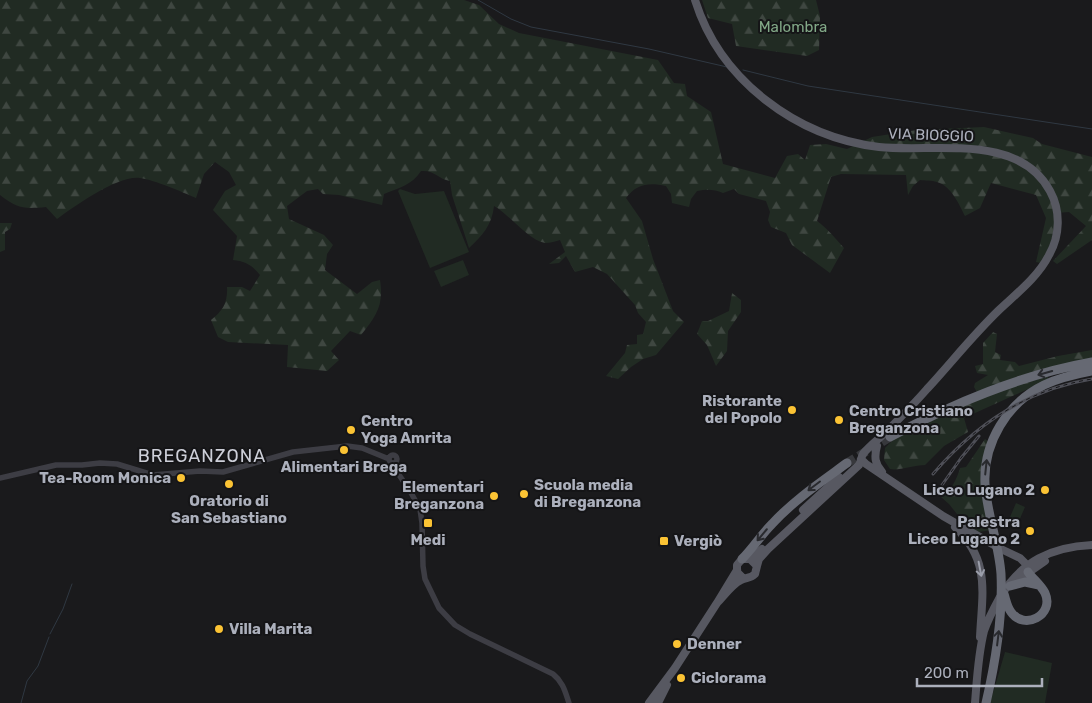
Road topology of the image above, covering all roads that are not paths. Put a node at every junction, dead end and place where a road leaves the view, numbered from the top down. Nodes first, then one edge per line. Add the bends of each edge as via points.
1 (695, 0) edge
2 (1092, 362) edge
3 (1092, 371) edge
4 (928, 389) junction
5 (890, 437) tunnel mouth
6 (877, 446) junction
7 (861, 459) junction
8 (847, 463) tunnel mouth
9 (873, 469) junction
10 (0, 478) edge
11 (888, 478) junction
12 (831, 492) junction
13 (943, 516) junction
14 (1092, 545) edge
15 (1079, 546) junction
16 (1002, 549) junction
17 (1047, 554) junction
18 (1015, 555) junction
19 (746, 559) junction
20 (757, 566) junction
21 (1026, 569) junction
22 (737, 570) junction
23 (743, 578) junction
24 (1040, 586) junction
25 (1005, 587) junction
26 (717, 604) junction
27 (978, 666) junction
28 (676, 668) junction
29 (569, 703) edge
30 (649, 703) edge
31 (658, 703) edge
32 (975, 703) edge
33 (986, 703) edge

1 - 4 main road, VIA BIOGGIO via 709,33 745,82 774,107 801,124 854,143 879,147 959,148 990,152 1024,164 1047,186 1056,207 1057,226 1047,259
2 -> 5 highway via 982,393
25 -> 3 highway via 985,484 987,458 994,438 1002,422 1030,394 1050,383
4 - 6 main road, VIA BIOGGIO
4 - 7 main road, VIA BIOGGIO
6 - 7 main road, VIA BIOGGIO
6 - 11 main road via 877,466
7 - 9 main road
7 - 11 main road
7 - 12 main road, VIA BIOGGIO via 859,465
7 - 19 main road, VIA BIOGGIO via 754,556
8 -> 19 highway via 788,508
9 - 11 main road
9 - 12 main road via 859,471
10 - 29 street via 56,465 100,463 117,464 153,475 223,472 293,452 341,446 362,448 390,461 420,509 423,566 439,608 455,625 470,634 560,679
11 - 13 main road
12 - 20 main road, VIA BIOGGIO via 768,549
13 - 16 main road
13 -> 27 main road via 968,541 980,566 982,592
14 - 15 main road
15 - 17 main road
15 - 21 main road
16 - 18 main road
16 - 21 main road
17 - 18 main road via 1029,558
17 - 21 main road
18 - 21 main road via 1023,561
19 - 20 main road
19 - 22 main road, VIA BIOGGIO via 737,565
20 - 23 main road, VIA BIOGGIO via 753,577
21 - 24 highway
21 - 25 main road
22 - 23 main road
22 - 26 main road, VIA BIOGGIO
23 - 26 main road, VIA BIOGGIO
24 - 25 highway via 1028,582
24 - 25 highway via 1046,596 1046,608 1038,618 1026,621 1018,619 1009,610
25 - 27 main road via 984,632
33 -> 25 highway via 995,664
26 - 28 main road, VIA BIOGGIO
27 - 32 main road
28 - 30 main road, VIA BIOGGIO
28 - 31 main road, VIA BIOGGIO

